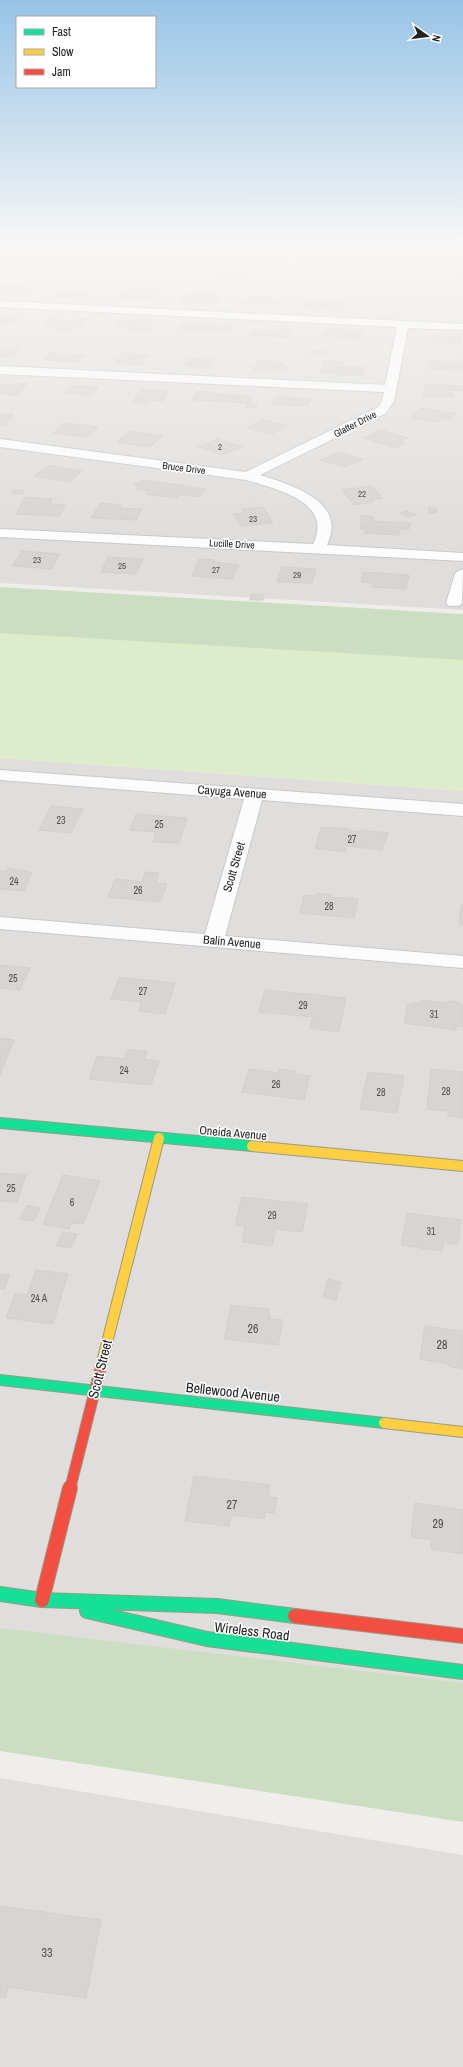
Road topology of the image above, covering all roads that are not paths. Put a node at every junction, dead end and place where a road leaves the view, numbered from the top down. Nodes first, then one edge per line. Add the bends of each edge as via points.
1 (400, 340) edge
2 (0, 370) edge
3 (390, 389) junction
4 (0, 442) edge
5 (248, 476) junction
6 (0, 533) edge
7 (318, 548) junction
8 (463, 557) edge
9 (463, 574) edge
10 (454, 603) dead end
11 (0, 775) edge
12 (255, 794) junction
13 (463, 810) edge
14 (0, 923) edge
15 (213, 941) junction
16 (463, 962) edge
17 (0, 1122) edge
18 (160, 1138) junction
19 (463, 1166) edge
20 (0, 1380) edge
21 (94, 1391) junction
22 (463, 1432) edge
23 (0, 1594) edge
24 (42, 1600) junction
25 (463, 1636) edge
26 (463, 1672) edge

1 - 3 street, Glatter Drive
2 - 3 street
3 - 5 street, Glatter Drive via 388,401 382,410
4 - 5 street, Bruce Drive
5 - 7 street, Bruce Drive via 302,495 314,504 324,517 325,532
6 - 7 street, Lucille Drive
7 - 8 street, Lucille Drive
9 - 10 street
11 - 12 street, Cayuga Avenue
12 - 13 street, Cayuga Avenue
12 - 15 street, Scott Street
14 - 15 street, Balin Avenue
15 - 16 street, Balin Avenue
17 - 18 street, Oneida Avenue
18 - 19 street, Oneida Avenue
18 - 21 street, Scott Street
20 - 21 street, Bellewood Avenue
21 - 22 street, Bellewood Avenue
21 - 24 street, Scott Street
23 - 24 street, Wireless Road
24 - 25 street, Wireless Road via 217,1606
24 - 26 street, Wireless Road via 207,1639

